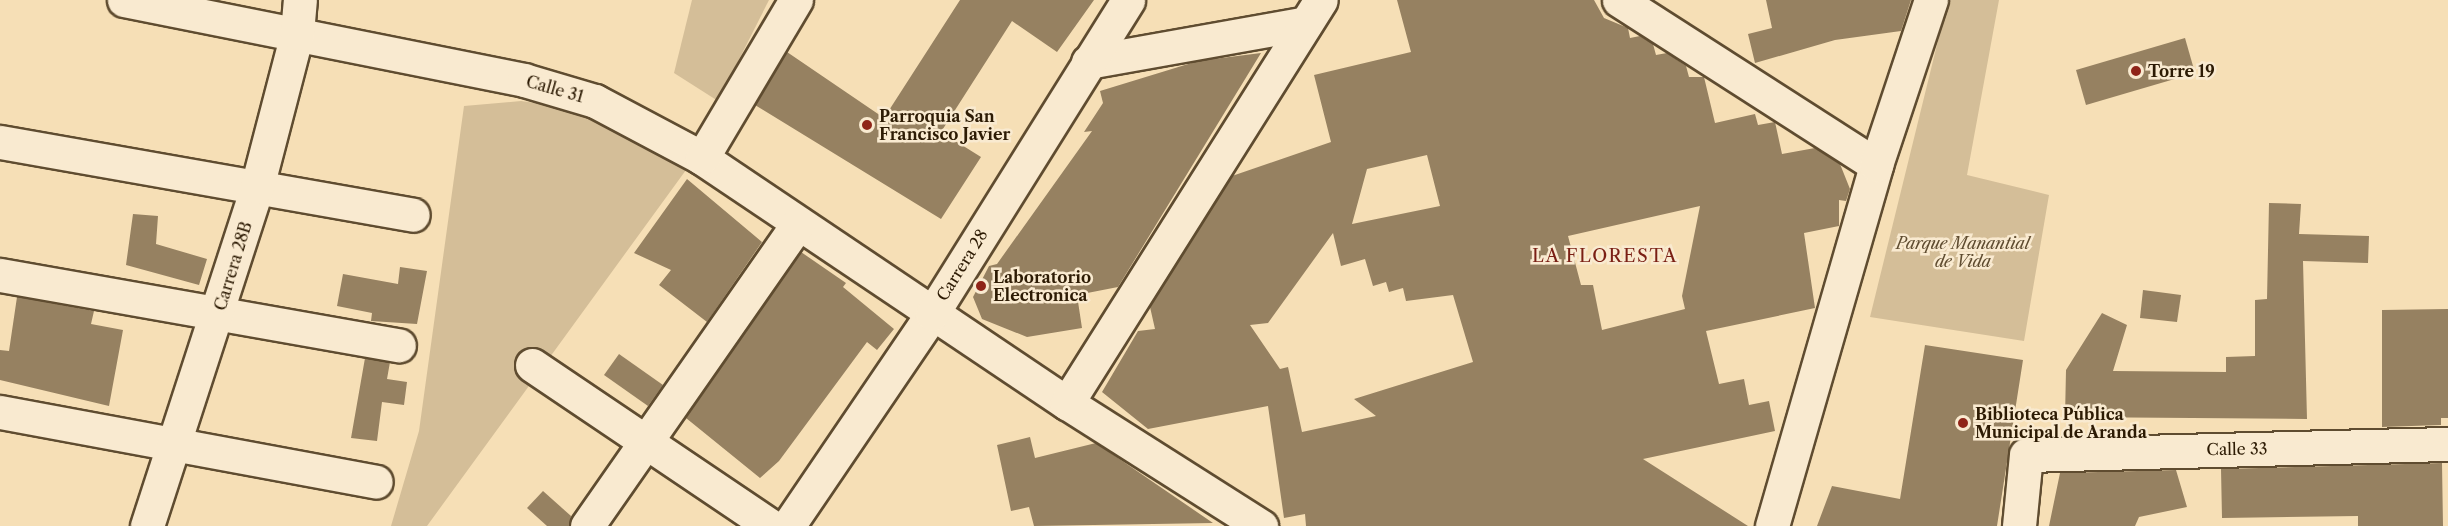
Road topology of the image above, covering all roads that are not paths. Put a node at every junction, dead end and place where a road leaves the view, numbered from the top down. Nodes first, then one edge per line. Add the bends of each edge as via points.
1 (124, 0) edge
2 (300, 0) edge
3 (796, 0) edge
4 (1128, 0) edge
5 (1619, 0) edge
6 (1931, 0) edge
7 (1314, 11) edge
8 (297, 33) junction
9 (1088, 62) junction
10 (0, 142) edge
11 (702, 158) junction
12 (1876, 165) junction
13 (256, 187) junction
14 (413, 215) dead end
15 (798, 224) junction
16 (0, 275) edge
17 (219, 313) junction
18 (932, 314) junction
19 (399, 345) dead end
20 (531, 364) dead end
21 (1067, 403) junction
22 (0, 412) edge
23 (648, 444) junction
24 (2448, 444) edge
25 (177, 445) junction
26 (376, 482) dead end
27 (147, 526) edge
28 (587, 526) edge
29 (771, 526) edge
30 (788, 526) edge
31 (1261, 526) edge
32 (1772, 526) edge
33 (2019, 526) edge

1 - 8 street, Calle 31
2 - 8 street, Carrera 28B
3 - 11 street
4 - 9 street, Carrera 28
5 - 12 street
6 - 12 street
7 - 9 street
7 - 21 street
8 - 11 street, Calle 31 via 524,80 595,101
8 - 13 street, Carrera 28B
9 - 18 street, Carrera 28
10 - 13 street
11 - 15 street, Calle 31
12 - 32 street
13 - 14 street
13 - 17 street, Carrera 28B
15 - 18 street, Calle 31
15 - 23 street
16 - 17 street
17 - 19 street
17 - 25 street, Carrera 28B
18 - 21 street, Calle 31
18 - 30 street, Carrera 28
20 - 23 street
21 - 31 street, Calle 31
22 - 25 street
23 - 28 street
23 - 29 street
24 - 33 street, Calle 33 via 2026,454
25 - 26 street
25 - 27 street, Carrera 28B

